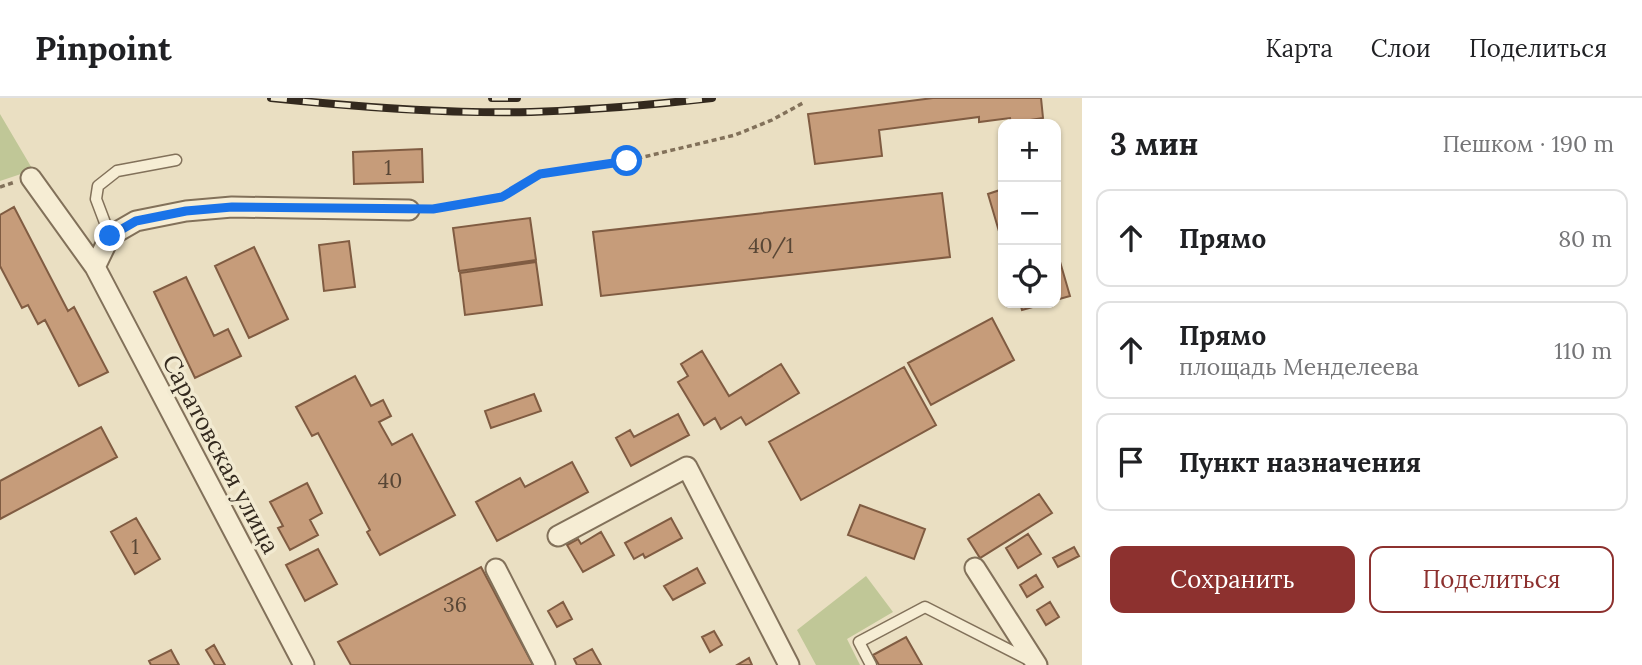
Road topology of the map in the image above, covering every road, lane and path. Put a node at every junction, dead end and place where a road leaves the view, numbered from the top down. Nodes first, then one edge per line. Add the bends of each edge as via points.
1 (803, 103) dead end
2 (176, 160) dead end
3 (31, 178) dead end
4 (409, 209) joint
5 (110, 236) junction
6 (95, 267) junction
7 (558, 536) dead end
8 (975, 568) dead end
9 (496, 569) dead end
10 (1036, 664) edge
11 (304, 665) edge
12 (545, 665) edge
13 (789, 665) edge
14 (871, 665) edge

1 - 4 path via 734,135 627,161 540,174 502,197
2 - 5 lane via 117,171 98,186 96,199
3 - 6 street, Саратовская улица
4 - 5 street via 232,207 186,211 136,221
5 - 6 street
6 - 11 street, Саратовская улица
7 - 13 street via 687,467
8 - 10 street
9 - 12 street
10 - 14 lane via 925,607 859,642

